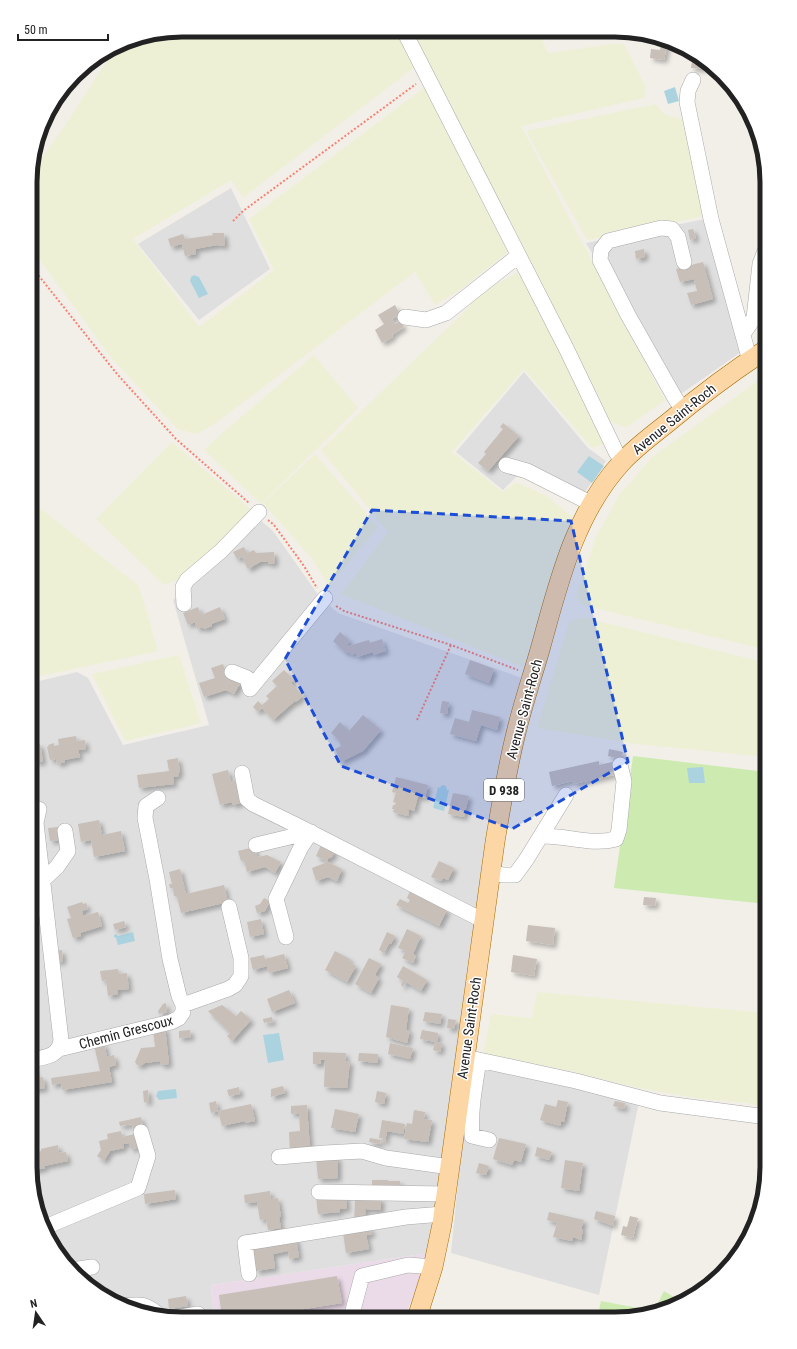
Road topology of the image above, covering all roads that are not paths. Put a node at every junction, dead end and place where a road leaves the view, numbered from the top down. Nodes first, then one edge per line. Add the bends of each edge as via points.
1 (407, 37) edge
2 (693, 80) dead end
3 (518, 256) junction
4 (684, 262) dead end
5 (760, 264) edge
6 (760, 311) edge
7 (405, 317) dead end
8 (754, 318) junction
9 (743, 334) junction
10 (760, 353) edge
11 (750, 360) junction
12 (683, 410) junction
13 (622, 462) junction
14 (506, 465) dead end
15 (592, 504) junction
16 (259, 512) dead end
17 (325, 598) dead end
18 (184, 604) dead end
19 (232, 672) dead end
20 (620, 765) dead end
21 (242, 773) dead end
22 (566, 795) dead end
23 (158, 798) dead end
24 (39, 809) dead end
25 (37, 818) edge
26 (65, 830) dead end
27 (306, 830) junction
28 (37, 831) edge
29 (541, 836) junction
30 (256, 845) dead end
31 (491, 873) junction
32 (43, 880) junction
33 (229, 907) dead end
34 (484, 921) junction
35 (286, 937) dead end
36 (183, 1005) junction
37 (59, 1049) junction
38 (37, 1058) edge
39 (472, 1058) junction
40 (760, 1115) edge
41 (142, 1132) dead end
42 (489, 1140) dead end
43 (279, 1157) dead end
44 (450, 1167) junction
45 (319, 1192) dead end
46 (446, 1194) junction
47 (443, 1214) junction
48 (49, 1225) edge
49 (92, 1267) dead end
50 (433, 1267) junction
51 (78, 1269) edge
52 (249, 1274) dead end
53 (136, 1304) edge
54 (148, 1308) edge
55 (353, 1312) edge
56 (418, 1312) edge

1 - 3 street
2 - 9 street via 688,91 688,110 711,219
3 - 7 street via 446,314 426,320
3 - 13 street
4 - 12 street via 678,237 672,229 661,228 608,241 601,250 600,260 624,308
5 - 8 street
6 - 8 street
8 - 9 street
9 - 11 street
10 - 11 main road, Avenue Saint-Roch / D 938
11 - 12 main road, Avenue Saint-Roch / D 938
12 - 13 main road, Avenue Saint-Roch / D 938
13 - 15 main road, Avenue Saint-Roch / D 938
14 - 15 street via 527,471
15 - 31 main road, Avenue Saint-Roch / D 938 via 572,543 561,576 516,732
16 - 18 street via 221,551 187,580
17 - 19 street via 250,689 247,678
20 - 29 street via 624,781 616,839 596,842
21 - 27 street via 247,799
22 - 29 street
23 - 36 street via 146,806 145,818 170,959
24 - 25 street, Chemin Grescoux
26 - 32 street via 68,851
27 - 30 street via 298,835
27 - 34 street
27 - 35 street via 301,847 276,899
28 - 32 street, Chemin Grescoux
29 - 31 street via 515,875
31 - 34 main road, Avenue Saint-Roch / D 938
32 - 37 street, Chemin Grescoux via 61,1040
33 - 36 street via 241,958 241,976 235,985 228,989
34 - 39 main road, Avenue Saint-Roch / D 938
36 - 37 street, Chemin Grescoux via 183,1012 179,1018 171,1022
37 - 38 street, Chemin Grescoux via 48,1056
39 - 40 street via 660,1103
39 - 42 street via 475,1086 472,1136
39 - 44 main road, Avenue Saint-Roch / D 938
41 - 48 street via 148,1156 138,1188
43 - 44 street via 362,1151 386,1158
44 - 46 main road, Avenue Saint-Roch / D 938
45 - 46 street
46 - 47 main road, Avenue Saint-Roch / D 938
47 - 50 main road, Avenue Saint-Roch / D 938
47 - 52 street via 406,1217 245,1243
49 - 51 street
50 - 55 street via 408,1265 362,1276
50 - 56 main road, Avenue Saint-Roch / D 938
53 - 54 street

